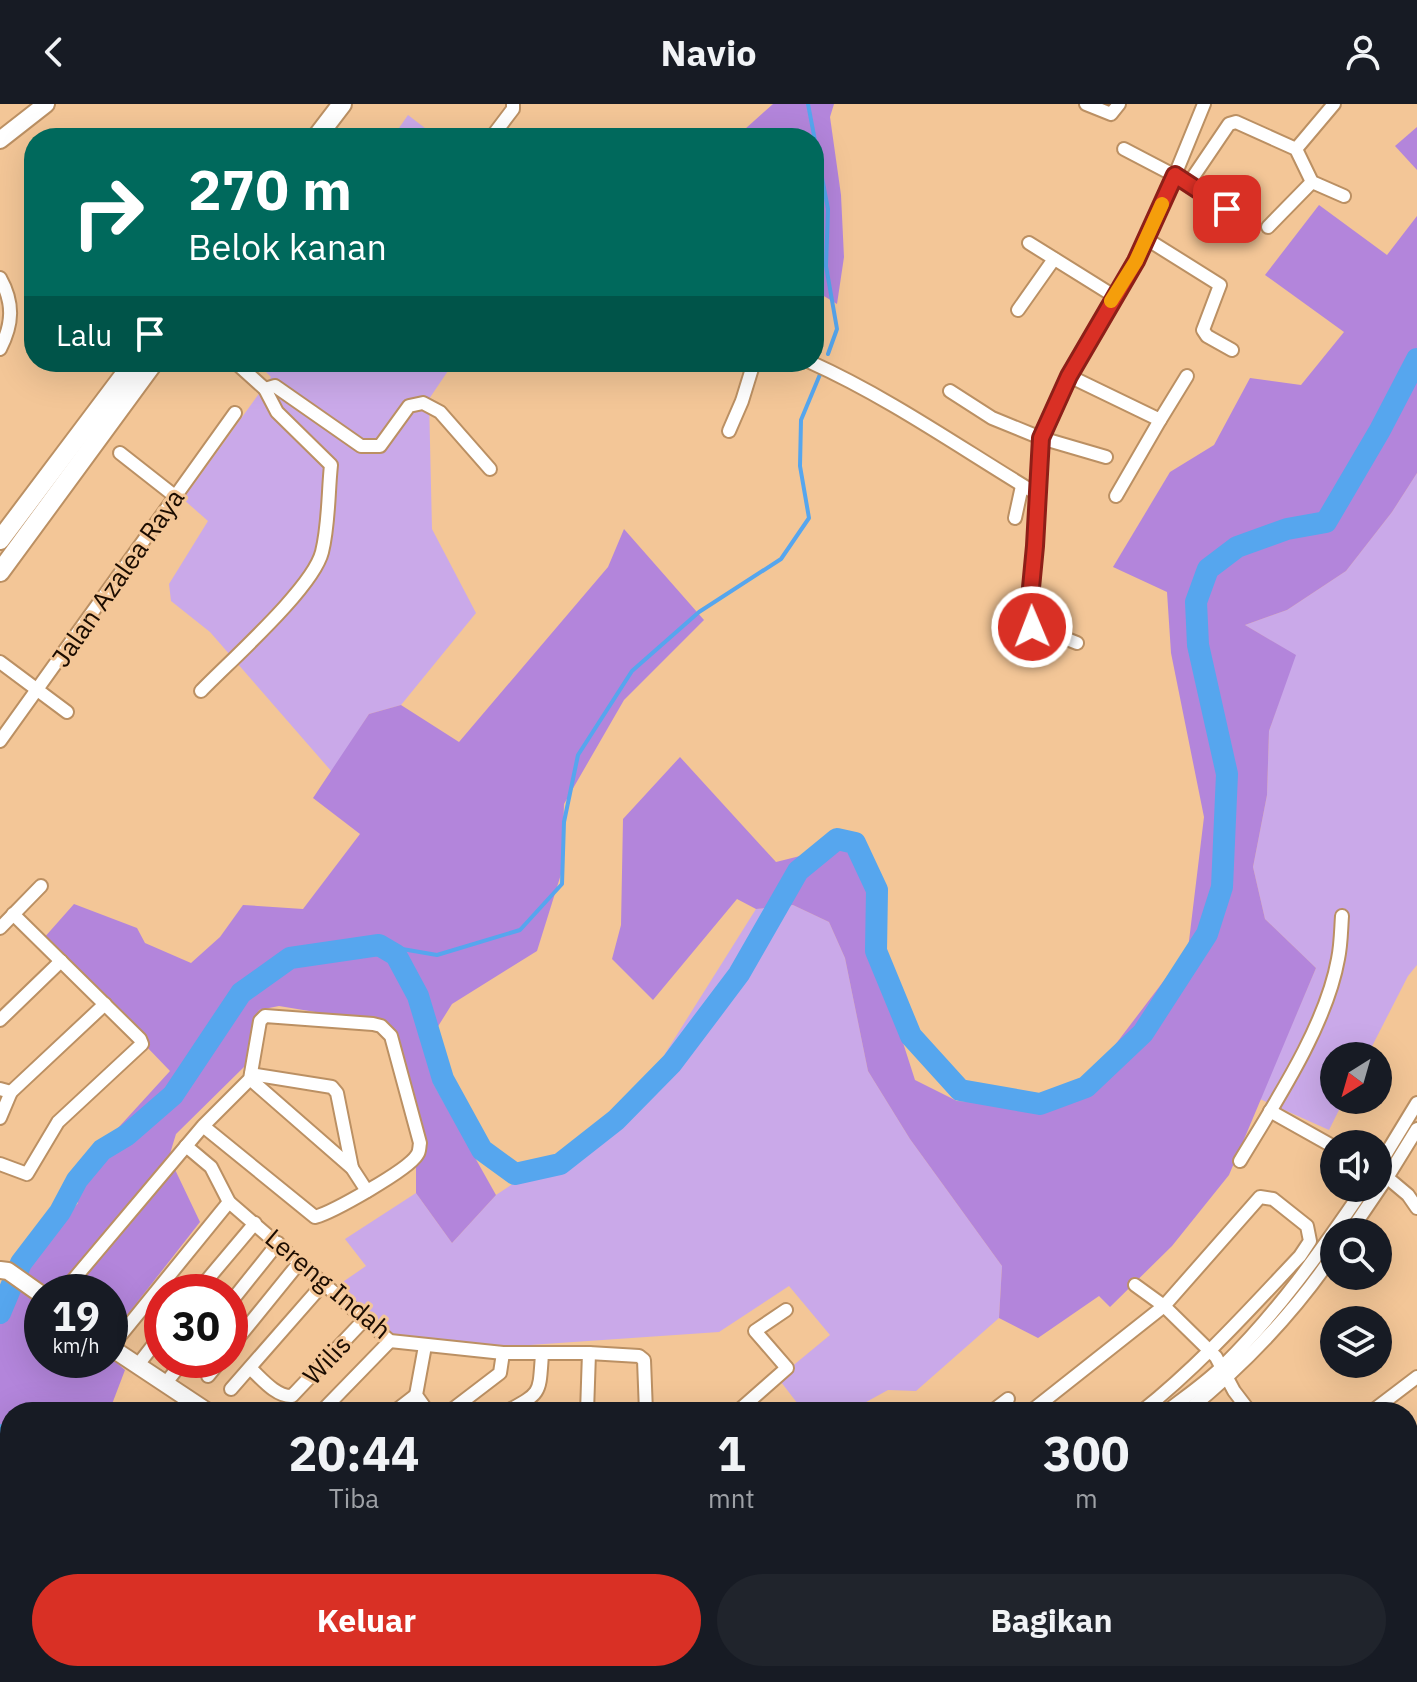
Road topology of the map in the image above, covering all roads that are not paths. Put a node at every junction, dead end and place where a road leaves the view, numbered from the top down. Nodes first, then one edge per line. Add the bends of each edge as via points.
1 (342, 104) edge
2 (513, 104) edge
3 (1086, 104) edge
4 (1119, 104) edge
5 (1204, 104) edge
6 (1334, 104) edge
7 (35, 108) edge
8 (324, 128) edge
9 (499, 128) edge
10 (0, 140) edge
11 (1124, 149) dead end
12 (1296, 149) junction
13 (1175, 175) junction
14 (1312, 182) junction
15 (1189, 183) junction
16 (1344, 196) dead end
17 (1246, 221) dead end
18 (1268, 227) dead end
19 (1145, 238) junction
20 (1029, 243) dead end
21 (1054, 259) junction
22 (0, 278) edge
23 (1114, 296) junction
24 (1018, 310) dead end
25 (0, 349) edge
26 (1232, 350) dead end
27 (824, 368) edge
28 (126, 372) edge
29 (147, 372) edge
30 (246, 372) edge
31 (751, 372) edge
32 (1069, 376) junction
33 (1187, 376) dead end
34 (265, 389) junction
35 (950, 391) dead end
36 (235, 413) dead end
37 (1160, 420) junction
38 (729, 431) dead end
39 (1041, 438) junction
40 (120, 453) dead end
41 (1106, 457) dead end
42 (490, 469) dead end
43 (1022, 486) junction
44 (1037, 494) junction
45 (1116, 496) dead end
46 (176, 497) junction
47 (1015, 518) dead end
48 (0, 540) edge
49 (0, 572) edge
50 (1077, 643) dead end
51 (0, 662) edge
52 (38, 690) junction
53 (201, 691) dead end
54 (67, 712) dead end
55 (0, 741) edge
56 (41, 886) dead end
57 (13, 914) junction
58 (1342, 916) dead end
59 (0, 928) edge
60 (61, 961) junction
61 (105, 1004) junction
62 (0, 1020) edge
63 (251, 1076) junction
64 (6, 1090) edge
65 (1417, 1103) edge
66 (1270, 1111) junction
67 (0, 1118) edge
68 (203, 1126) junction
69 (1417, 1129) edge
70 (1320, 1139) edge
71 (186, 1146) junction
72 (1417, 1150) edge
73 (1392, 1151) edge
74 (1399, 1157) junction
75 (1240, 1161) dead end
76 (1392, 1163) edge
77 (0, 1164) edge
78 (352, 1168) junction
79 (1392, 1183) edge
80 (367, 1191) junction
81 (229, 1202) junction
82 (1354, 1202) edge
83 (1417, 1208) edge
84 (255, 1223) junction
85 (278, 1243) junction
86 (299, 1263) junction
87 (4, 1270) edge
88 (78, 1274) edge
89 (212, 1274) edge
90 (1320, 1274) edge
91 (248, 1280) edge
92 (24, 1283) edge
93 (323, 1284) junction
94 (1135, 1285) dead end
95 (1164, 1306) junction
96 (786, 1310) dead end
97 (364, 1320) junction
98 (128, 1325) edge
99 (248, 1326) edge
100 (390, 1341) junction
101 (425, 1346) junction
102 (1210, 1351) junction
103 (503, 1353) junction
104 (589, 1353) junction
105 (542, 1354) junction
106 (144, 1357) edge
107 (128, 1360) edge
108 (137, 1366) junction
109 (250, 1368) junction
110 (1224, 1373) junction
111 (1417, 1377) edge
112 (170, 1378) edge
113 (165, 1384) junction
114 (231, 1389) dead end
115 (416, 1395) junction
116 (1008, 1399) dead end
117 (193, 1402) edge
118 (331, 1402) edge
119 (407, 1402) edge
120 (421, 1402) edge
121 (462, 1402) edge
122 (523, 1402) edge
123 (587, 1402) edge
124 (646, 1402) edge
125 (748, 1402) edge
126 (1004, 1402) edge
127 (1043, 1402) edge
128 (1154, 1402) edge
129 (1181, 1402) edge
130 (1196, 1402) edge
131 (1243, 1402) edge
132 (1384, 1402) edge

1 - 8 main road
2 - 9 street
3 - 4 street via 1111,114
5 - 13 street
6 - 12 street
7 - 10 street
11 - 13 street
12 - 14 street
12 - 15 street via 1233,122
13 - 15 street
13 - 19 street
14 - 16 street
14 - 18 street
15 - 17 street
19 - 23 street
19 - 26 street via 1220,285 1203,330
20 - 21 street
21 - 23 street
21 - 24 street
22 - 25 street via 8,293 10,324
23 - 32 street
27 - 43 street
28 - 48 main road
29 - 49 main road
30 - 34 street
31 - 38 street
32 - 37 street
32 - 39 street
33 - 37 street
34 - 42 street via 275,386 361,446 372,447 380,446 409,406 423,403 440,412
34 - 53 street via 277,412 331,465 322,552 290,600
35 - 39 street via 992,418
36 - 46 street, Jalan Azalea Raya
37 - 45 street
39 - 41 street
39 - 44 street
40 - 46 street
43 - 44 street
43 - 47 street
44 - 50 street via 1029,624
46 - 52 street, Jalan Azalea Raya
51 - 52 street
52 - 54 street
52 - 55 street, Jalan Azalea Raya
56 - 57 street
57 - 59 street
57 - 60 street
58 - 66 street via 1329,991
60 - 61 street
60 - 62 street
61 - 64 street
61 - 77 street via 140,1039 140,1047 58,1122 27,1174
63 - 68 street
63 - 78 street
63 - 78 street via 332,1087
63 - 80 street via 265,1016 373,1024 386,1030 420,1143 410,1163
64 - 67 street
65 - 73 street
66 - 70 street
66 - 75 street
68 - 71 street
68 - 80 street via 312,1216
69 - 74 street
71 - 81 street, Lereng Indah via 211,1167
71 - 88 street
72 - 74 street
74 - 76 street
78 - 80 street
79 - 83 street
81 - 84 street, Lereng Indah
81 - 98 street
82 - 110 street via 1302,1278
84 - 85 street, Lereng Indah
84 - 89 street
85 - 86 street, Lereng Indah
85 - 91 street
86 - 93 street, Lereng Indah
86 - 99 street
87 - 92 street
90 - 110 street
93 - 97 street, Lereng Indah
93 - 109 street
94 - 95 street
95 - 102 street
95 - 102 street via 1260,1197 1273,1199 1307,1226 1310,1241 1300,1256
95 - 127 street
96 - 125 street via 755,1331 787,1368
97 - 100 street, Lereng Indah
97 - 109 street, Wilis via 292,1396 286,1397
100 - 101 street, Lereng Indah
100 - 118 street
101 - 103 street, Lereng Indah
101 - 115 street
102 - 110 street
102 - 128 street
103 - 105 street, Lereng Indah
103 - 121 street via 500,1373
104 - 105 street, Lereng Indah
104 - 123 street
104 - 124 street, Lereng Indah via 644,1360
105 - 122 street via 540,1388
106 - 108 street
107 - 108 street
108 - 113 street
109 - 114 street
110 - 129 street
110 - 130 street
110 - 131 street
111 - 132 street
112 - 113 street
113 - 117 street
115 - 119 street
115 - 120 street
116 - 126 street

